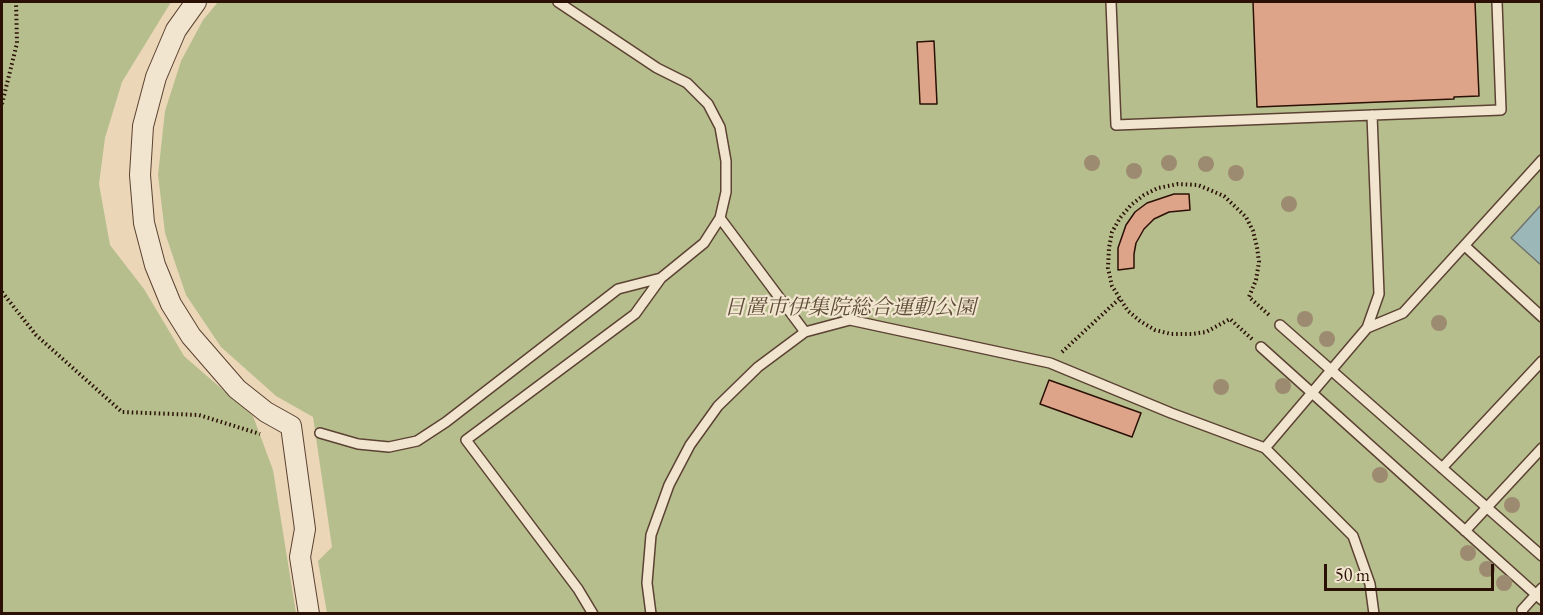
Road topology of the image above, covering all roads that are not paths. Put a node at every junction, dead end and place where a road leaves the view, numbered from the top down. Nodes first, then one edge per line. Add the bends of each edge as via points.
1 (196, 2) edge
2 (558, 2) edge
3 (1111, 2) edge
4 (1497, 2) edge
5 (1372, 115) junction
6 (1542, 160) edge
7 (720, 218) junction
8 (1465, 246) junction
9 (661, 278) junction
10 (1542, 317) edge
11 (1280, 325) road end
12 (1367, 328) junction
13 (805, 332) junction
14 (1261, 347) road end
15 (1542, 361) edge
16 (1331, 370) junction
17 (1312, 393) junction
18 (320, 433) dead end
19 (1265, 448) junction
20 (1542, 448) edge
21 (1442, 468) junction
22 (1486, 508) junction
23 (1465, 531) junction
24 (1542, 556) edge
25 (1540, 594) edge
26 (309, 614) edge
27 (593, 614) edge
28 (651, 614) edge
29 (1374, 614) edge
30 (1523, 614) edge

1 - 26 street via 176,30 156,77 143,126 140,176 144,223 171,304 191,336 237,389 291,426 305,530 300,557
2 - 7 lane via 657,68 687,83 708,104 720,127 726,161 726,192
3 - 5 lane via 1116,125
4 - 5 lane via 1501,110
5 - 12 lane via 1379,294
6 - 8 lane
7 - 9 lane via 704,243
7 - 13 lane
8 - 10 lane
8 - 12 lane via 1403,314
9 - 18 lane via 618,289 417,441 389,447 357,444
9 - 27 lane via 635,314 466,440 579,589
11 - 16 lane
12 - 16 lane
13 - 19 lane via 850,320 1050,363
13 - 28 lane via 758,367 718,406 690,445 669,485 651,535 647,584
14 - 17 lane
15 - 21 lane
16 - 17 lane
16 - 21 lane
17 - 19 lane
17 - 23 lane
19 - 29 lane via 1353,536 1370,584
20 - 22 lane
21 - 22 lane
22 - 23 lane
22 - 24 lane
23 - 25 lane
25 - 30 lane via 1522,609

